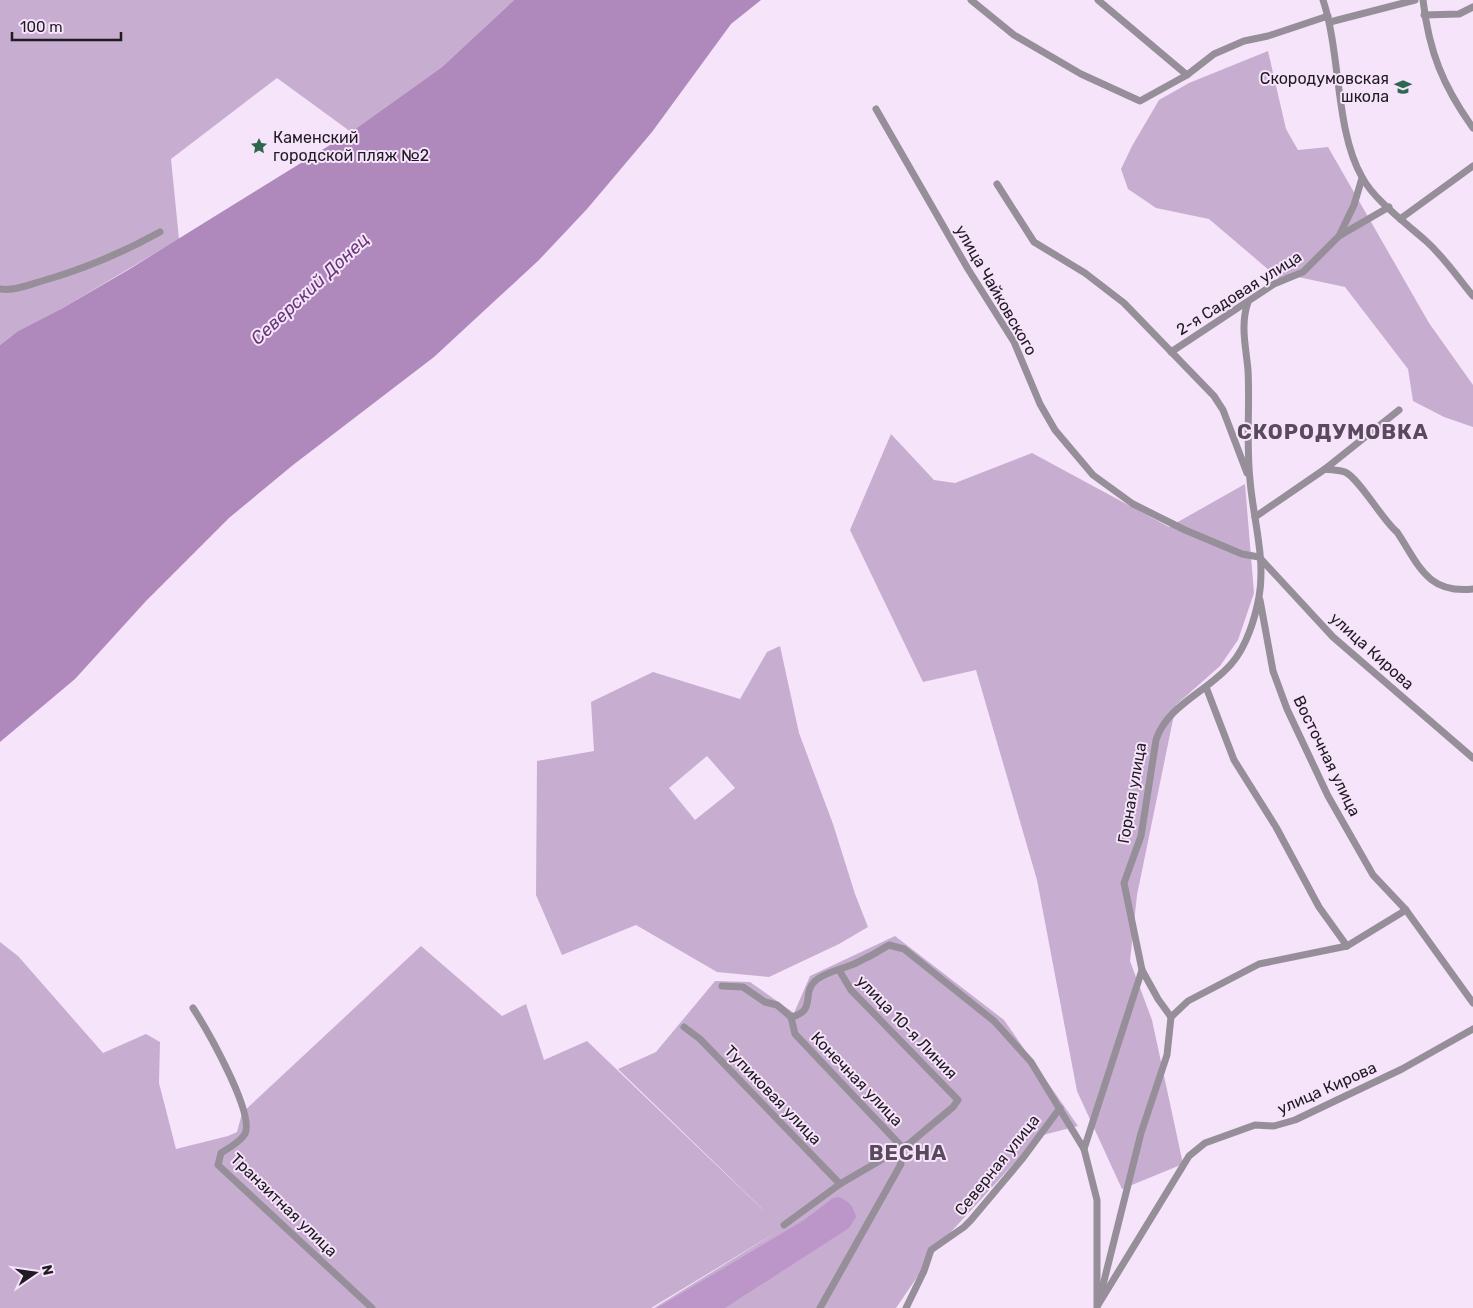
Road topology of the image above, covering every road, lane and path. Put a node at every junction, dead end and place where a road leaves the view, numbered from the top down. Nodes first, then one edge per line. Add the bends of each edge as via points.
1 (971, 0) edge
2 (1098, 0) edge
3 (1323, 0) edge
4 (1415, 0) edge
5 (1423, 0) edge
6 (1473, 7) edge
7 (1424, 15) junction
8 (1329, 19) junction
9 (1187, 75) junction
10 (876, 109) dead end
11 (1473, 128) edge
12 (1473, 166) edge
13 (1362, 178) junction
14 (997, 184) dead end
15 (1389, 208) junction
16 (1400, 219) junction
17 (160, 232) dead end
18 (1339, 236) junction
19 (0, 289) edge
20 (1473, 296) edge
21 (1248, 302) junction
22 (1171, 352) junction
23 (1399, 410) dead end
24 (1325, 469) junction
25 (1250, 480) junction
26 (1255, 517) junction
27 (1259, 557) junction
28 (1473, 588) edge
29 (1259, 597) junction
30 (1206, 687) junction
31 (1473, 758) edge
32 (1406, 910) junction
33 (1347, 946) junction
34 (839, 970) junction
35 (1142, 970) junction
36 (722, 986) dead end
37 (1473, 1003) edge
38 (193, 1008) dead end
39 (791, 1017) junction
40 (1171, 1017) junction
41 (684, 1027) dead end
42 (1473, 1029) edge
43 (1060, 1108) junction
44 (1084, 1149) junction
45 (900, 1150) junction
46 (840, 1184) junction
47 (784, 1226) dead end
48 (1097, 1307) edge
49 (372, 1308) edge
50 (820, 1308) edge
51 (906, 1308) edge

1 - 9 street via 1014,35 1081,74 1140,101
2 - 9 street
3 - 8 street
4 - 8 street
5 - 7 street
6 - 7 street via 1459,14
7 - 11 street via 1442,81
8 - 9 street via 1244,41 1214,54
8 - 13 street via 1347,138
10 - 27 street, улица Чайковского via 1014,342 1040,404 1055,430 1093,475 1133,504 1242,554
12 - 16 street
13 - 15 street
13 - 18 street, 2-я Садовая улица via 1354,205
14 - 22 street via 1034,242 1124,303
15 - 16 street
15 - 18 street
16 - 20 street via 1428,242
17 - 19 street via 124,252 70,272 23,287
18 - 21 street, 2-я Садовая улица via 1303,272 1274,284
21 - 22 street, 2-я Садовая улица
21 - 25 street, Горная улица via 1243,322 1248,372
22 - 25 street via 1218,404
23 - 24 street
24 - 26 street
24 - 28 street via 1346,472 1397,532 1428,578 1448,589
25 - 26 street, Горная улица
26 - 27 street, Горная улица
27 - 29 street, Горная улица
27 - 31 street, улица Кирова via 1333,637
29 - 30 street, Горная улица via 1241,651
29 - 32 street, Восточная улица via 1273,671 1328,796 1373,875
30 - 33 street via 1234,760 1276,827 1319,907
30 - 35 street, Горная улица via 1160,727 1156,740 1142,836 1124,883
32 - 33 street
32 - 37 street, Восточная улица
33 - 40 street via 1258,964 1188,1001
34 - 39 street via 816,980 805,1010
34 - 43 street, Северная улица via 889,945 904,949 994,1021 1031,1062
34 - 45 street, улица 10-я Линия via 851,990 958,1100
35 - 40 street, Горная улица
35 - 44 street
36 - 39 street via 743,987 765,1002 777,1005
38 - 49 street, Транзитная улица via 209,1033 246,1118 245,1133 221,1153 218,1165
39 - 45 street, Конечная улица via 795,1034
40 - 48 street via 1167,1056 1141,1133
41 - 46 street, Тупиковая улица via 700,1039
42 - 48 street, улица Кирова via 1402,1069 1295,1120 1274,1126 1255,1125 1205,1143 1189,1156
43 - 44 street, Северная улица
43 - 51 street, Северная улица via 972,1220 930,1250
44 - 48 street, Северная улица via 1097,1200
45 - 46 street
45 - 50 street via 901,1164
46 - 47 street

